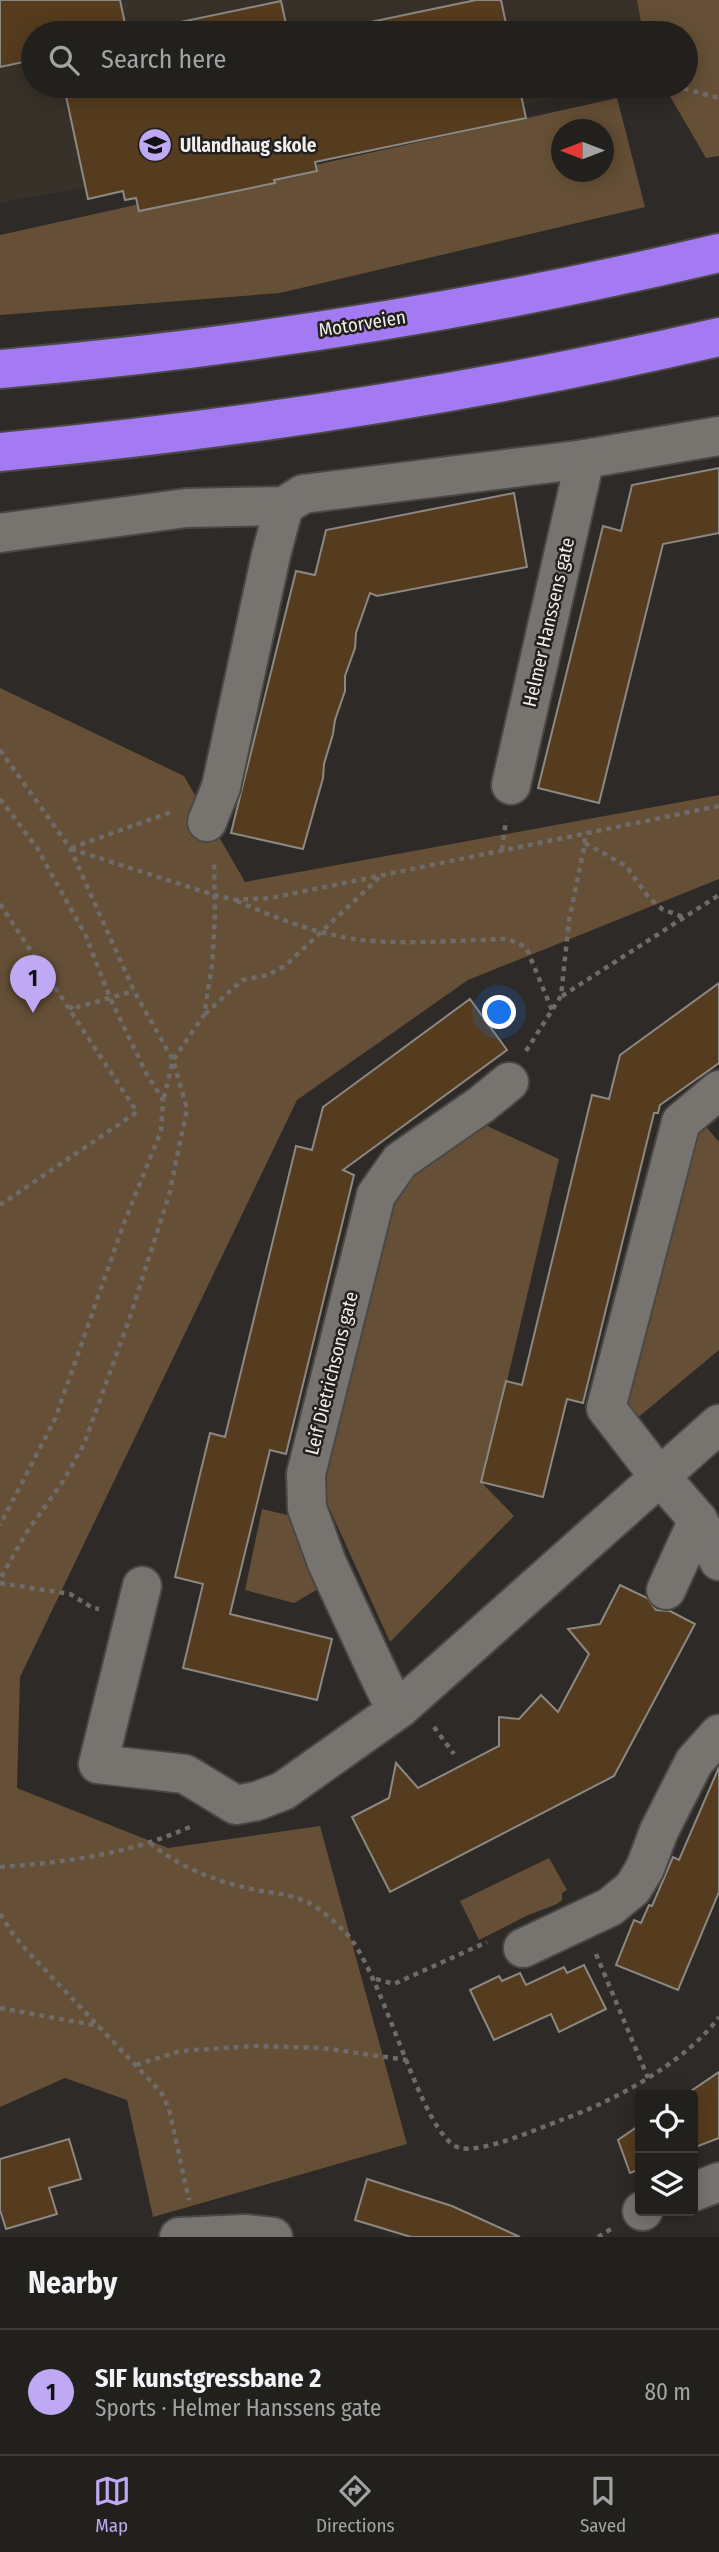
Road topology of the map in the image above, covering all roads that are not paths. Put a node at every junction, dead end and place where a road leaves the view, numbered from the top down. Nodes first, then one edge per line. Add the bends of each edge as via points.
1 (719, 253) edge
2 (719, 337) edge
3 (12, 366) edge
4 (719, 436) edge
5 (0, 452) edge
6 (585, 459) junction
7 (284, 506) junction
8 (0, 533) edge
9 (511, 785) dead end
10 (207, 822) road end
11 (509, 1082) road end
12 (719, 1090) edge
13 (719, 1424) edge
14 (661, 1477) junction
15 (698, 1520) junction
16 (719, 1561) edge
17 (666, 1590) dead end
18 (138, 1601) road end
19 (400, 1708) junction
20 (719, 1734) edge
21 (510, 1943) road end
22 (719, 2182) edge
23 (698, 2190) edge
24 (186, 2236) edge
25 (273, 2237) edge

1 - 3 highway, Motorveien via 439,312 194,349
2 - 5 highway via 458,392 206,429
4 - 6 street
6 - 7 street via 303,494
6 - 9 street, Helmer Hanssens gate
7 - 8 street via 186,508
7 - 10 street via 220,787
11 - 19 street, Leif Dietrichsons gate via 400,1161 376,1195 306,1474 307,1508 327,1563 388,1694
12 - 14 street via 681,1122 606,1408
13 - 14 street
14 - 15 street
14 - 19 street
15 - 16 street
15 - 17 street
18 - 19 street via 98,1764 185,1774 236,1805 283,1791
20 - 21 street via 694,1762 633,1888 582,1921
22 - 23 street
24 - 25 street

